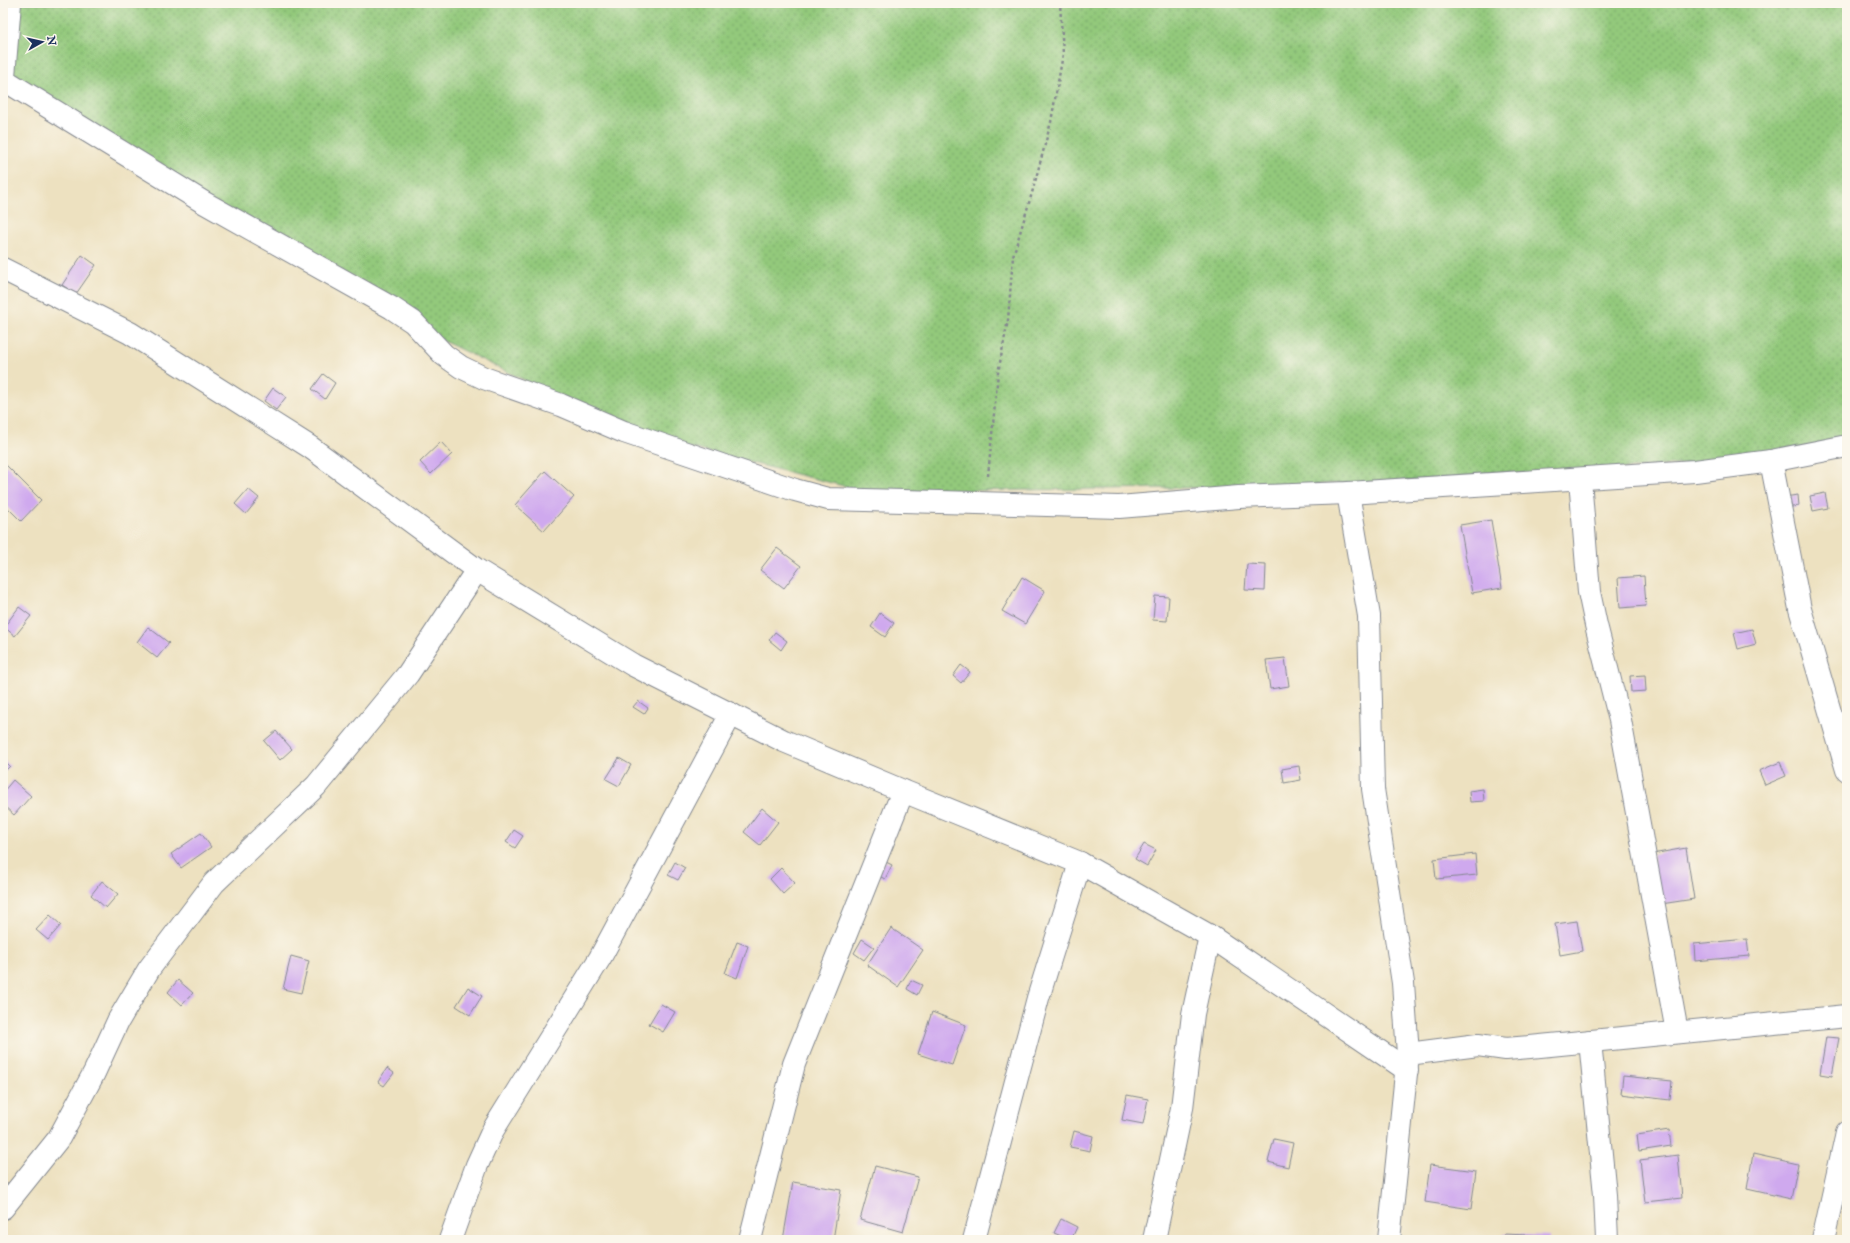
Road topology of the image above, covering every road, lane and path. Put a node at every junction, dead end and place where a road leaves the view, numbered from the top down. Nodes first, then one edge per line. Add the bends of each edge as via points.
1 (10, 3) edge
2 (1060, 3) edge
3 (3, 268) edge
4 (1847, 446) edge
5 (1771, 461) junction
6 (1580, 479) junction
7 (1348, 493) junction
8 (986, 504) junction
9 (477, 570) junction
10 (731, 714) junction
11 (1847, 770) edge
12 (903, 791) junction
13 (1080, 863) junction
14 (1210, 936) junction
15 (1847, 1016) edge
16 (1677, 1032) junction
17 (1590, 1041) junction
18 (1407, 1062) junction
19 (1847, 1132) edge
20 (3, 1208) edge
21 (450, 1240) edge
22 (750, 1240) edge
23 (974, 1240) edge
24 (1154, 1240) edge
25 (1389, 1240) edge
26 (1607, 1240) edge
27 (1823, 1240) edge

1 - 8 street via 4,76 6,80 203,202 392,308 413,322 444,355 461,367 624,432 828,499
2 - 8 path via 1063,54 1049,129 1012,256 1008,320 998,373
3 - 9 street via 130,333 310,447
4 - 5 street
5 - 6 street via 1695,471
5 - 11 street via 1800,608
6 - 7 street
6 - 16 street via 1592,605 1620,720
7 - 8 street via 1119,507
7 - 18 street via 1369,616 1373,789 1402,983
9 - 10 street via 633,665
9 - 20 street via 408,674 316,786 214,883 149,969 118,1021 59,1138
10 - 12 street via 784,741
10 - 21 street via 600,958 493,1130 477,1165
12 - 13 street
12 - 22 street via 794,1064
13 - 14 street
13 - 23 street via 1038,998
14 - 18 street
14 - 24 street via 1193,1014 1182,1108
15 - 16 street
16 - 17 street
17 - 18 street via 1506,1049 1478,1045
17 - 26 street
18 - 25 street
19 - 27 street

